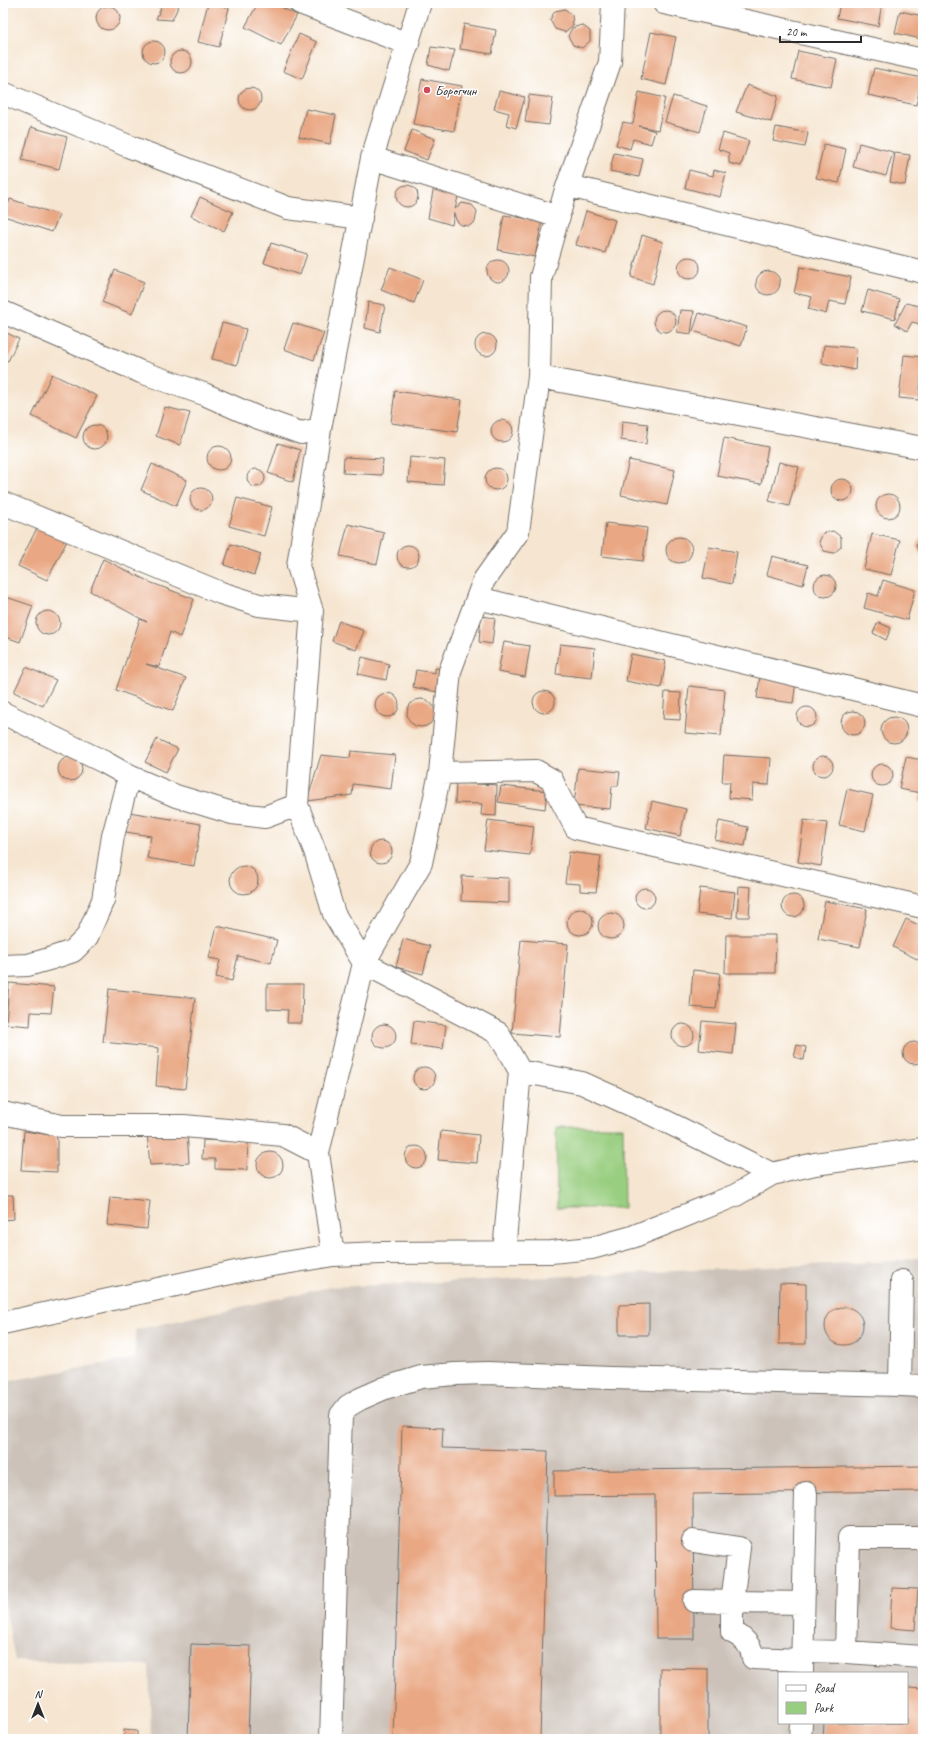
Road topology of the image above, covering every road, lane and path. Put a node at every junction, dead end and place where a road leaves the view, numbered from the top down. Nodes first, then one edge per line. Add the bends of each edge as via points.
1 (300, 3) edge
2 (420, 3) edge
3 (613, 3) edge
4 (664, 3) edge
5 (408, 44) junction
6 (923, 60) edge
7 (3, 93) edge
8 (372, 158) junction
9 (569, 186) junction
10 (558, 217) junction
11 (361, 218) junction
12 (923, 272) edge
13 (3, 312) edge
14 (539, 377) junction
15 (320, 429) junction
16 (923, 448) edge
17 (3, 503) edge
18 (478, 598) junction
19 (312, 611) junction
20 (923, 706) edge
21 (3, 713) edge
22 (440, 773) junction
23 (129, 776) junction
24 (297, 805) junction
25 (923, 907) edge
26 (364, 963) junction
27 (3, 966) edge
28 (520, 1072) junction
29 (3, 1113) edge
30 (923, 1148) edge
31 (318, 1153) junction
32 (772, 1174) junction
33 (504, 1252) junction
34 (333, 1256) junction
35 (902, 1280) dead end
36 (3, 1323) edge
37 (900, 1385) junction
38 (923, 1386) edge
39 (806, 1493) dead end
40 (923, 1538) edge
41 (693, 1541) dead end
42 (694, 1601) dead end
43 (732, 1602) junction
44 (803, 1603) junction
45 (846, 1652) junction
46 (923, 1657) edge
47 (802, 1661) edge
48 (801, 1724) edge
49 (331, 1739) edge
50 (800, 1739) edge

1 - 5 street
2 - 5 street
3 - 9 street via 610,62
4 - 6 street
5 - 8 street
7 - 11 street via 135,149 288,208
8 - 10 street
8 - 11 street
9 - 10 street
9 - 12 street
10 - 14 street via 541,277
11 - 15 street
13 - 15 street via 141,372 204,394 263,420 301,433
14 - 16 street
14 - 18 street via 518,532 484,580
15 - 19 street via 298,566
17 - 19 street via 221,593 259,606
18 - 20 street
18 - 22 street via 450,671
19 - 24 street
21 - 23 street
22 - 25 street via 536,771 552,780 576,828
22 - 26 street via 421,863
23 - 24 street via 176,796 232,813 264,817
23 - 27 street via 114,836 103,900 87,937 73,951 28,965
24 - 26 street via 315,851 334,914
26 - 28 street via 498,1033
26 - 31 street
28 - 32 street via 582,1083
28 - 33 street
29 - 31 street via 62,1126 184,1126 283,1135
30 - 32 street via 815,1164
31 - 34 street
32 - 33 street via 736,1195 632,1237 592,1248 551,1252
33 - 34 street
34 - 36 street via 250,1269
35 - 37 street
37 - 38 street
37 - 49 street via 455,1374 421,1377 385,1388 348,1406 341,1415
39 - 44 street
40 - 45 street via 849,1538
41 - 43 street via 739,1548
42 - 43 street
43 - 44 street
43 - 47 street via 732,1632 743,1638 751,1649 753,1658
44 - 47 street
45 - 46 street
45 - 47 street
48 - 50 street

